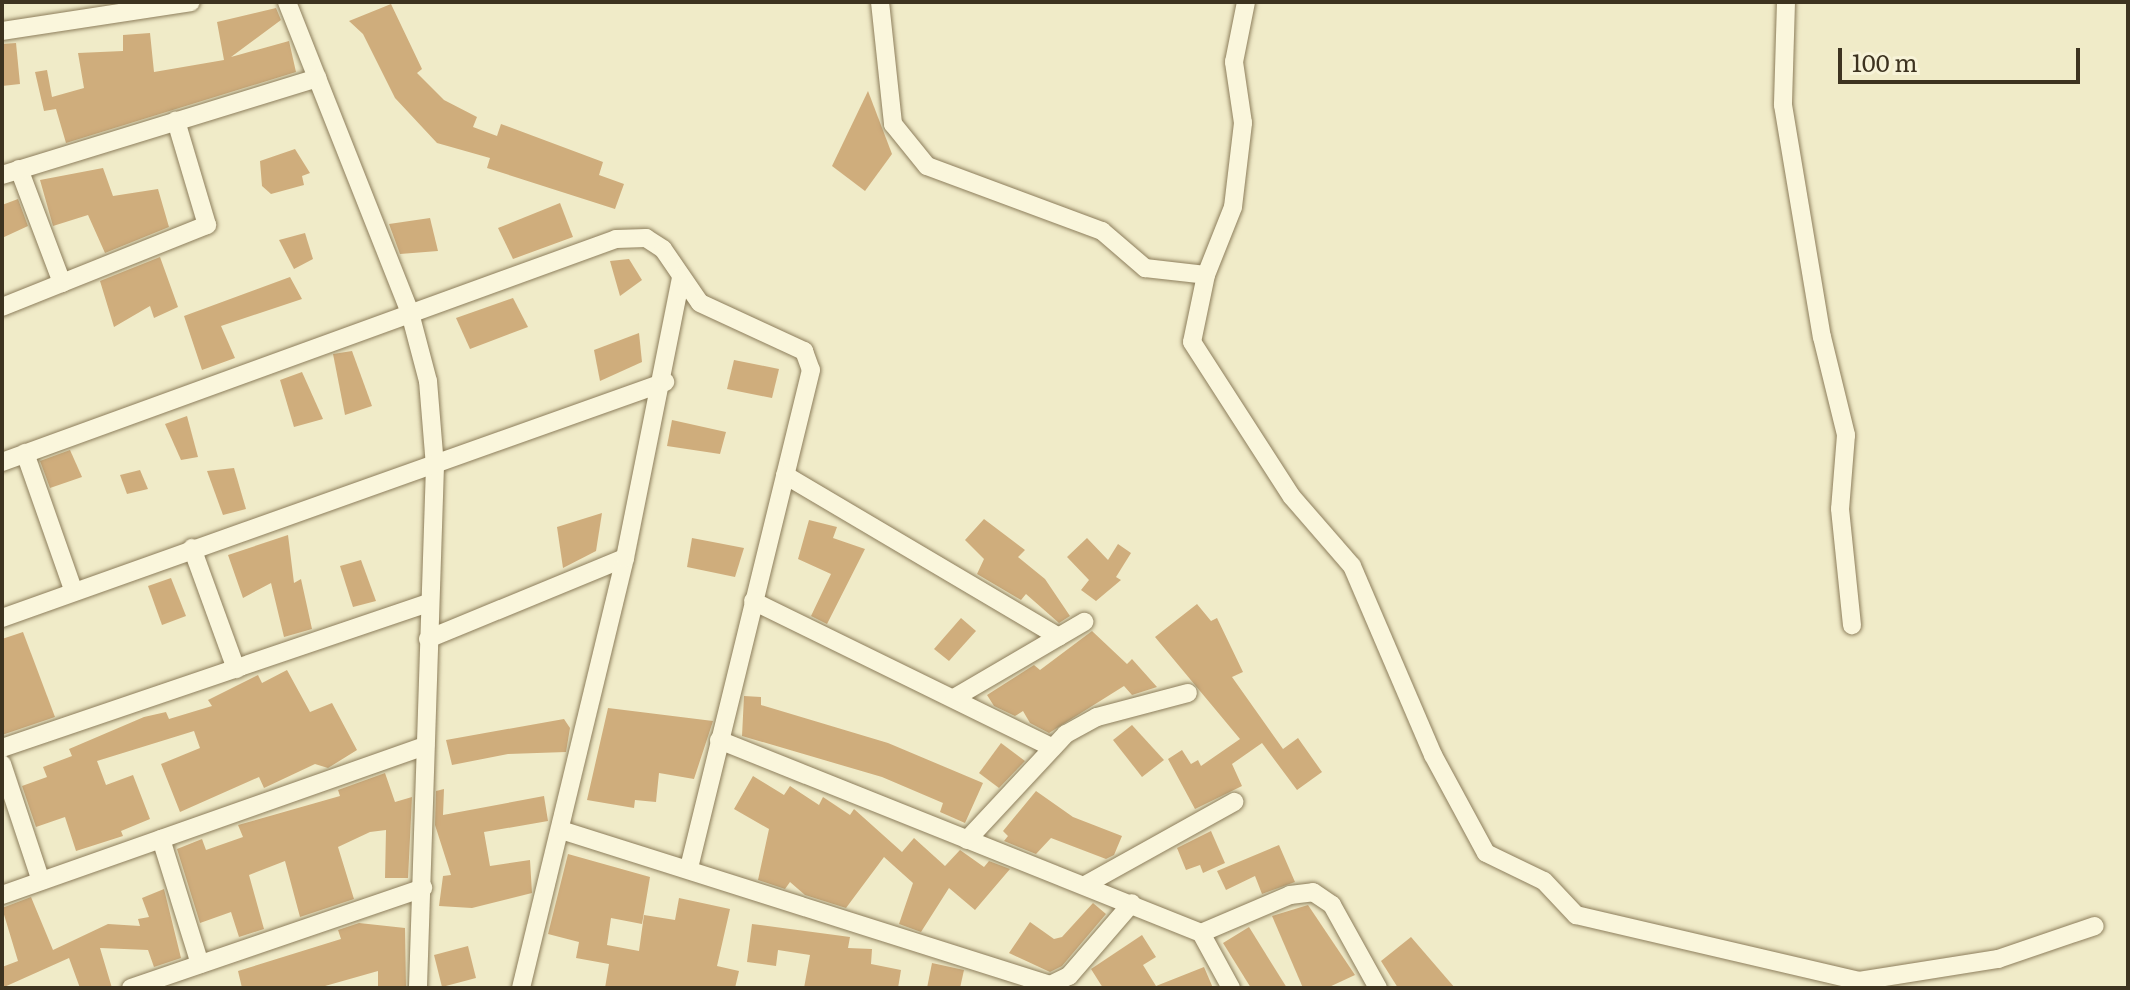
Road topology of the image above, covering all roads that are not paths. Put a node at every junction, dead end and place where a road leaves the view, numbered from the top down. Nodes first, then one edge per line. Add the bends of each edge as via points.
1 (191, 2) edge
2 (287, 2) edge
3 (880, 2) edge
4 (1246, 2) edge
5 (1786, 2) edge
6 (2, 31) edge
7 (317, 78) junction
8 (176, 121) junction
9 (10, 172) edge
10 (1206, 275) junction
11 (681, 277) junction
12 (62, 283) junction
13 (2, 307) edge
14 (410, 313) junction
15 (665, 382) junction
16 (25, 453) junction
17 (2, 462) edge
18 (435, 466) junction
19 (785, 475) junction
20 (192, 548) junction
21 (625, 558) junction
22 (74, 592) junction
23 (753, 601) junction
24 (429, 603) junction
25 (2, 618) edge
26 (1084, 622) dead end
27 (1852, 625) dead end
28 (1059, 637) junction
29 (428, 639) junction
30 (236, 669) junction
31 (1188, 693) dead end
32 (954, 698) junction
33 (719, 740) junction
34 (426, 746) junction
35 (1049, 746) junction
36 (2, 748) edge
37 (2, 764) edge
38 (1234, 802) dead end
39 (561, 830) junction
40 (161, 839) junction
41 (967, 840) junction
42 (689, 868) junction
43 (41, 881) junction
44 (1085, 885) junction
45 (423, 888) junction
46 (2, 895) edge
47 (1132, 903) junction
48 (2095, 926) dead end
49 (1201, 933) junction
50 (200, 964) junction
51 (1073, 982) edge
52 (1045, 986) edge
53 (131, 988) edge
54 (418, 988) edge
55 (521, 988) edge
56 (1231, 988) edge
57 (1378, 988) edge

1 - 6 street
2 - 7 street
3 - 10 street via 893,124 927,166 1102,231 1145,268
4 - 10 street via 1234,62 1243,123 1233,207
5 - 27 street via 1783,105 1822,337 1846,435 1840,509
7 - 8 street
7 - 14 street
8 - 9 street
8 - 12 street via 207,225
9 - 12 street
10 - 48 street via 1192,342 1292,497 1352,566 1433,755 1486,853 1544,881 1576,915 1859,981 1998,959
11 - 14 street via 663,249 632,235
11 - 15 street
11 - 19 street via 700,303 810,359
12 - 13 street
14 - 16 street
14 - 18 street via 428,381
15 - 18 street
15 - 21 street
16 - 17 street
16 - 22 street
18 - 20 street
18 - 24 street
19 - 23 street
19 - 28 street
20 - 22 street
20 - 30 street
21 - 29 street
21 - 39 street
22 - 25 street
23 - 32 street
23 - 33 street
24 - 29 street
24 - 30 street
26 - 28 street
28 - 32 street
29 - 34 street
30 - 36 street
31 - 35 street via 1097,717
32 - 35 street
33 - 41 street
33 - 42 street
34 - 40 street
34 - 45 street
35 - 41 street
37 - 43 street
38 - 44 street
39 - 42 street
39 - 55 street
40 - 43 street
40 - 50 street
41 - 44 street
42 - 52 street
43 - 46 street
44 - 47 street
45 - 50 street
45 - 54 street
47 - 49 street
47 - 51 street
49 - 56 street
49 - 57 street via 1290,895 1313,892 1332,905
50 - 53 street
51 - 52 street

